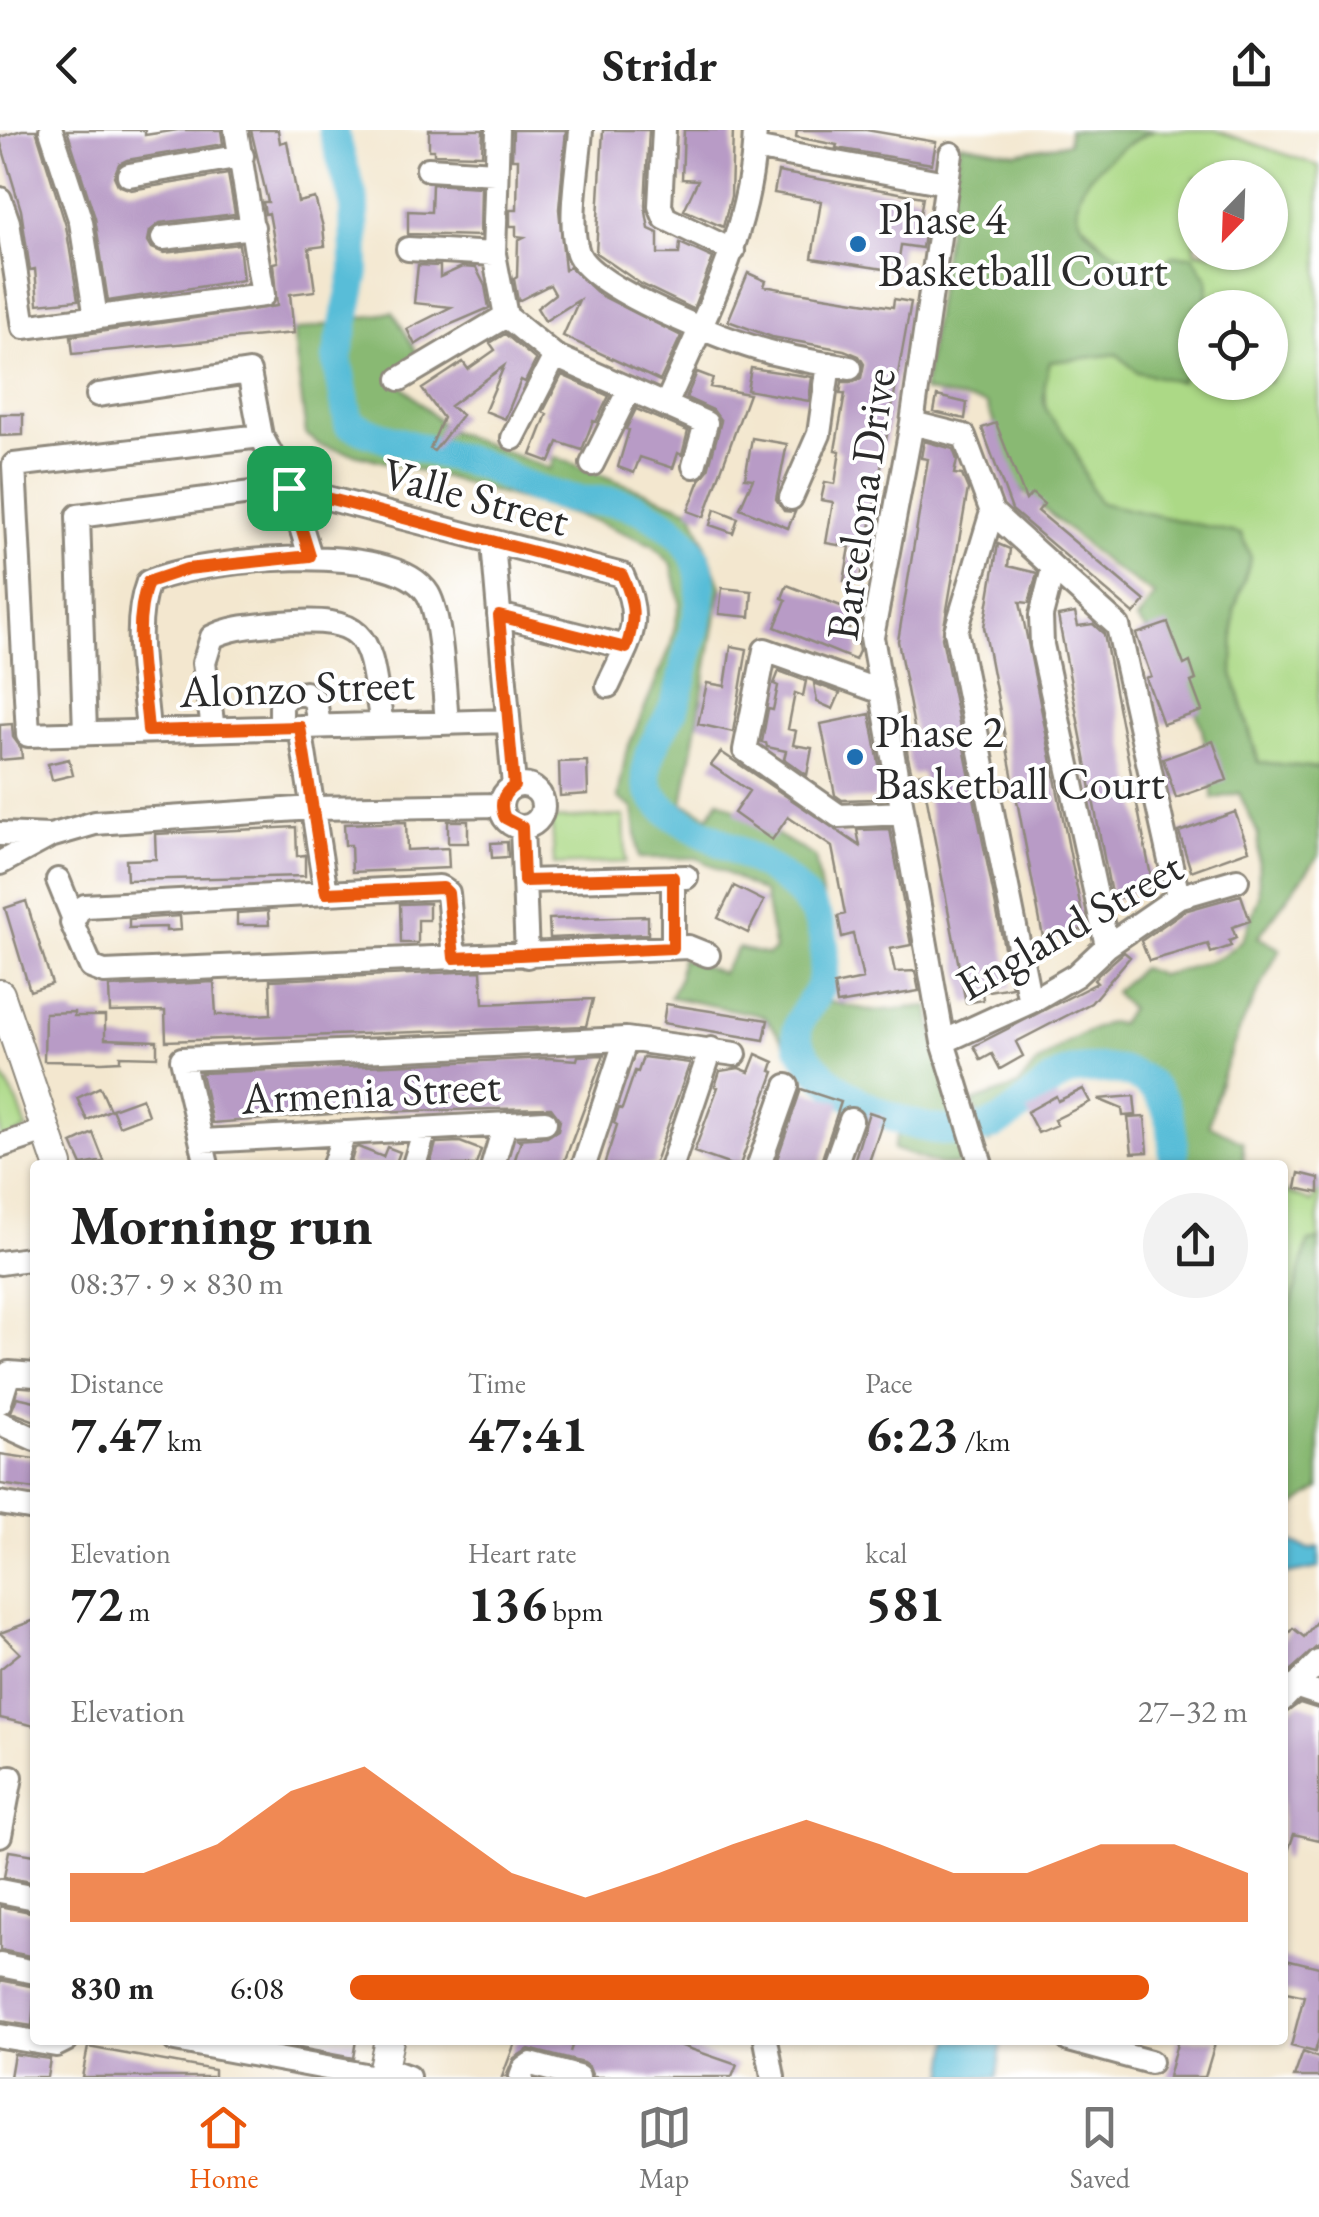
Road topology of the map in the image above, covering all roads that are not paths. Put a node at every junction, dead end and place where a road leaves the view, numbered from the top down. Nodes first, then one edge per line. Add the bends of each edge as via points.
1 (51, 130) edge
2 (236, 130) edge
3 (498, 130) edge
4 (581, 130) edge
5 (664, 130) edge
6 (754, 139) edge
7 (952, 154) dead end
8 (242, 156) junction
9 (428, 169) dead end
10 (129, 174) dead end
11 (496, 174) junction
12 (946, 183) junction
13 (0, 200) edge
14 (253, 227) junction
15 (163, 238) dead end
16 (408, 249) dead end
17 (734, 251) junction
18 (494, 254) junction
19 (506, 316) junction
20 (96, 318) junction
21 (700, 327) junction
22 (556, 356) junction
23 (400, 379) dead end
24 (629, 390) junction
25 (98, 395) dead end
26 (666, 405) junction
27 (912, 423) junction
28 (261, 436) junction
29 (513, 438) dead end
30 (592, 464) dead end
31 (694, 466) dead end
32 (289, 488) junction
33 (791, 498) dead end
34 (992, 512) junction
35 (492, 543) junction
36 (310, 556) junction
37 (1053, 569) junction
38 (499, 616) junction
39 (626, 648) junction
40 (608, 686) dead end
41 (882, 692) junction
42 (508, 721) junction
43 (448, 722) junction
44 (382, 724) junction
45 (300, 727) junction
46 (212, 729) junction
47 (148, 731) junction
48 (85, 733) junction
49 (508, 796) junction
50 (313, 808) junction
51 (902, 813) junction
52 (522, 827) junction
53 (0, 834) edge
54 (50, 836) junction
55 (0, 863) edge
56 (58, 880) dead end
57 (1237, 880) dead end
58 (524, 881) junction
59 (326, 893) junction
60 (1178, 898) junction
61 (73, 918) junction
62 (1107, 946) junction
63 (673, 948) junction
64 (527, 956) junction
65 (708, 956) dead end
66 (454, 958) junction
67 (0, 994) edge
68 (1030, 1002) junction
69 (626, 1039) junction
70 (943, 1042) junction
71 (710, 1050) junction
72 (735, 1054) dead end
73 (787, 1086) dead end
74 (851, 1120) dead end
75 (545, 1122) dead end
76 (505, 1124) junction
77 (424, 1128) junction
78 (45, 1131) junction
79 (344, 1133) junction
80 (202, 1140) junction
81 (0, 1146) edge
82 (979, 1159) edge
83 (56, 1160) edge
84 (206, 1160) edge
85 (336, 1160) edge
86 (415, 1160) edge
87 (494, 1160) edge
88 (586, 1160) edge
89 (676, 1160) edge
90 (761, 1160) edge
91 (837, 1160) edge
92 (30, 1259) edge
93 (0, 1264) edge
94 (30, 1375) edge
95 (0, 1402) edge
96 (0, 1423) edge
97 (30, 1437) edge
98 (0, 1503) edge
99 (30, 1508) edge
100 (1319, 1662) edge
101 (1289, 1693) edge
102 (1319, 1694) edge
103 (5, 1776) edge
104 (30, 1781) edge
105 (0, 1834) edge
106 (0, 1891) edge
107 (30, 1897) edge
108 (0, 1965) edge
109 (30, 1971) edge
110 (0, 2036) edge
111 (30, 2041) edge
112 (214, 2045) edge
113 (767, 2045) edge
114 (1089, 2045) edge
115 (1150, 2060) edge
116 (387, 2068) edge
117 (521, 2077) edge
118 (578, 2077) edge
119 (772, 2077) edge

1 - 20 street via 81,222
2 - 8 street
3 - 11 street
4 - 21 street via 574,232 580,258 606,284
5 - 17 street via 665,218
6 - 12 street
6 - 17 street via 749,196
7 - 12 street, Barcelona Drive
8 - 10 street
8 - 14 street
9 - 11 street
11 - 18 street
12 - 27 street, Barcelona Drive
13 - 20 street via 24,328
14 - 15 street
14 - 20 street via 263,295
16 - 18 street
17 - 21 street
18 - 19 street
19 - 22 street
19 - 23 street
21 - 26 street
21 - 33 street via 765,351 839,366
22 - 24 street
22 - 29 street
24 - 26 street
24 - 30 street
25 - 28 street via 248,372
26 - 31 street via 706,422
27 - 34 street via 964,436
27 - 41 street, Barcelona Drive via 872,637
28 - 32 street
28 - 48 street, Alonzo Street via 14,464 28,734
32 - 35 street, Valle Street
32 - 36 street
32 - 48 street via 78,516
34 - 37 street
34 - 68 street via 956,630
35 - 38 street
35 - 39 street, Valle Street via 622,575 636,614
36 - 43 street via 374,565 426,590
36 - 47 street via 187,569 148,582 140,601
37 - 60 street via 1118,626
37 - 62 street via 1041,616 1042,645
38 - 39 street
38 - 42 street
39 - 40 street, Valle Street
41 - 51 street, Barcelona Drive
41 - 51 street via 765,650 746,750 839,816
42 - 43 street, Alonzo Street
42 - 49 street
43 - 44 street, Alonzo Street
44 - 45 street, Alonzo Street
44 - 46 street via 362,640 350,626 325,620 238,628 212,637 204,664
45 - 46 street, Alonzo Street
45 - 50 street
46 - 47 street, Alonzo Street
47 - 48 street, Alonzo Street
49 - 50 street
49 - 52 street via 505,818
49 - 52 street via 530,786 544,806 538,821
50 - 54 street via 95,823
50 - 59 street
51 - 70 street, Barcelona Drive
52 - 58 street
53 - 54 street
54 - 55 street
56 - 61 street
57 - 60 street, England Street
58 - 63 street via 680,877
58 - 64 street
59 - 61 street via 85,906
59 - 66 street via 443,888
60 - 62 street, England Street
61 - 66 street via 98,971
62 - 68 street, England Street via 1076,975
63 - 64 street
63 - 65 street
64 - 66 street
67 - 78 main road
68 - 70 street, England Street
69 - 71 street
69 - 80 street via 182,1059
69 - 88 street
70 - 82 street, Barcelona Drive
71 - 72 street
71 - 89 street
73 - 90 street
74 - 91 street
75 - 76 street, Armenia Street
76 - 77 street, Armenia Street
76 - 87 street
77 - 79 street, Armenia Street
77 - 86 street
78 - 81 street
78 - 83 main road
79 - 80 street, Armenia Street
79 - 85 street
80 - 84 street
92 - 93 street
94 - 95 street via 7,1374
96 - 97 street
98 - 99 street
100 - 101 street
101 - 102 street
103 - 104 street
103 - 105 street
106 - 107 street
108 - 109 street
110 - 111 street
112 - 116 street
113 - 119 street
114 - 115 street
117 - 118 street via 531,2064

